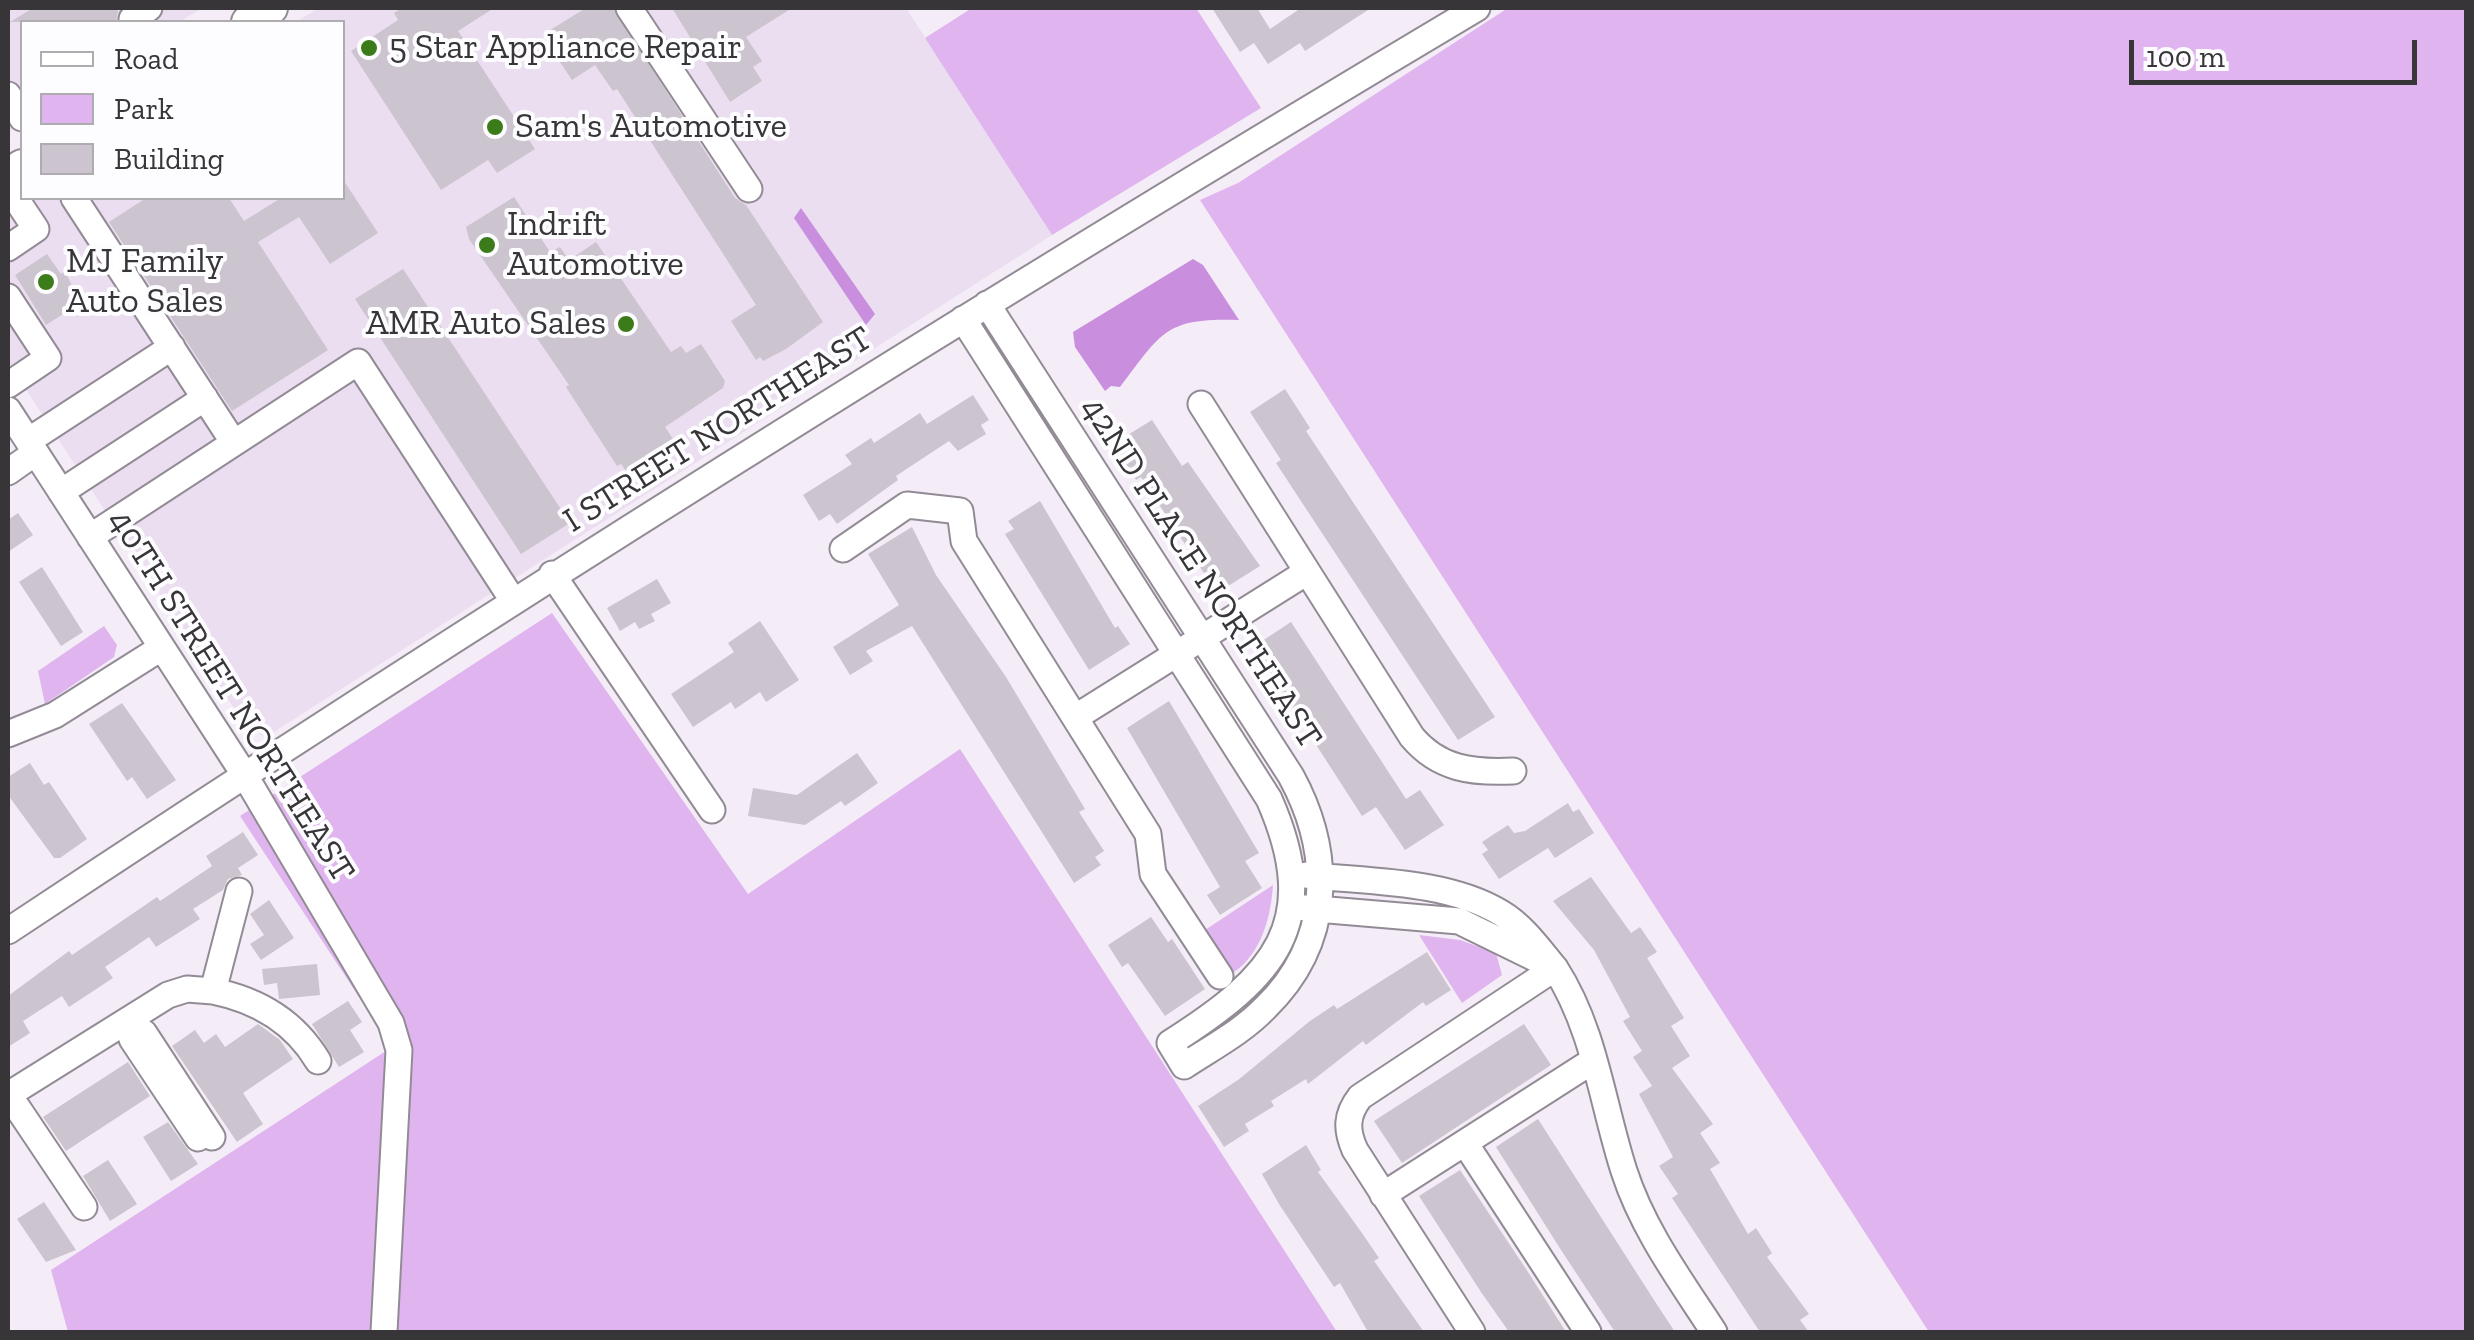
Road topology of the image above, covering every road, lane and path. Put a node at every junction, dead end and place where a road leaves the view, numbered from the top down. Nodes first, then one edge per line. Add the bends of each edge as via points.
1 (629, 8) edge
2 (1478, 8) edge
3 (8, 187) edge
4 (749, 189) dead end
5 (75, 200) edge
6 (8, 248) edge
7 (8, 297) edge
8 (987, 304) junction
9 (963, 319) junction
10 (172, 347) junction
11 (8, 385) edge
12 (205, 398) junction
13 (1201, 404) dead end
14 (8, 410) edge
15 (234, 443) junction
16 (32, 447) junction
17 (8, 472) edge
18 (60, 492) junction
19 (90, 537) junction
20 (842, 549) dead end
21 (1306, 572) junction
22 (552, 574) junction
23 (512, 599) junction
24 (1202, 638) junction
25 (161, 648) junction
26 (1177, 654) junction
27 (1076, 717) junction
28 (8, 734) edge
29 (1513, 770) dead end
30 (244, 774) junction
31 (712, 810) dead end
32 (240, 890) dead end
33 (1292, 890) junction
34 (1320, 893) junction
35 (8, 930) edge
36 (1555, 968) junction
37 (1220, 976) dead end
38 (213, 992) junction
39 (127, 1021) junction
40 (318, 1060) dead end
41 (1594, 1060) junction
42 (8, 1098) edge
43 (8, 1119) edge
44 (205, 1138) dead end
45 (1465, 1143) junction
46 (1384, 1195) junction
47 (384, 1332) edge
48 (1472, 1332) edge
49 (1588, 1332) edge
50 (1714, 1332) edge

1 - 4 street
2 - 8 street, I STREET NORTHEAST
3 - 6 street via 36,230
5 - 10 street
7 - 11 street via 48,358
8 - 9 street, I STREET NORTHEAST
8 - 24 street, 42ND PLACE NORTHEAST
9 - 22 street, I STREET NORTHEAST
9 - 26 street, 42ND PLACE NORTHEAST
10 - 12 street
10 - 16 street
12 - 15 street
12 - 18 street
13 - 21 street
14 - 16 street, 40TH STREET NORTHEAST
15 - 19 street
15 - 23 street via 358,362
16 - 17 street
16 - 18 street, 40TH STREET NORTHEAST
18 - 19 street, 40TH STREET NORTHEAST
19 - 25 street, 40TH STREET NORTHEAST
20 - 27 street via 907,505 960,511 964,541
21 - 24 street
21 - 29 street via 1424,752 1478,773
22 - 23 street, I STREET NORTHEAST
22 - 31 street
23 - 30 street, I STREET NORTHEAST
24 - 26 street
24 - 34 street, 42ND PLACE NORTHEAST via 1304,800
25 - 28 street via 55,715
25 - 30 street, 40TH STREET NORTHEAST
26 - 27 street
26 - 33 street, 42ND PLACE NORTHEAST via 1269,799 1284,834
27 - 37 street via 1148,834 1152,874
30 - 35 street, I STREET NORTHEAST
30 - 47 street, 40TH STREET NORTHEAST via 391,1023 399,1050
32 - 38 street
33 - 34 street
33 - 34 street via 1278,946 1247,990 1170,1043 1184,1066 1245,1026 1287,984 1300,964
34 - 36 street via 1459,920
36 - 41 street
36 - 46 street via 1354,1106 1348,1133
38 - 39 street via 187,989
38 - 40 street via 262,1006 300,1033
39 - 42 street
39 - 44 street via 144,1033
41 - 45 street
41 - 50 street via 1639,1208
42 - 43 street via 78,1212
45 - 46 street
45 - 49 street
46 - 48 street

